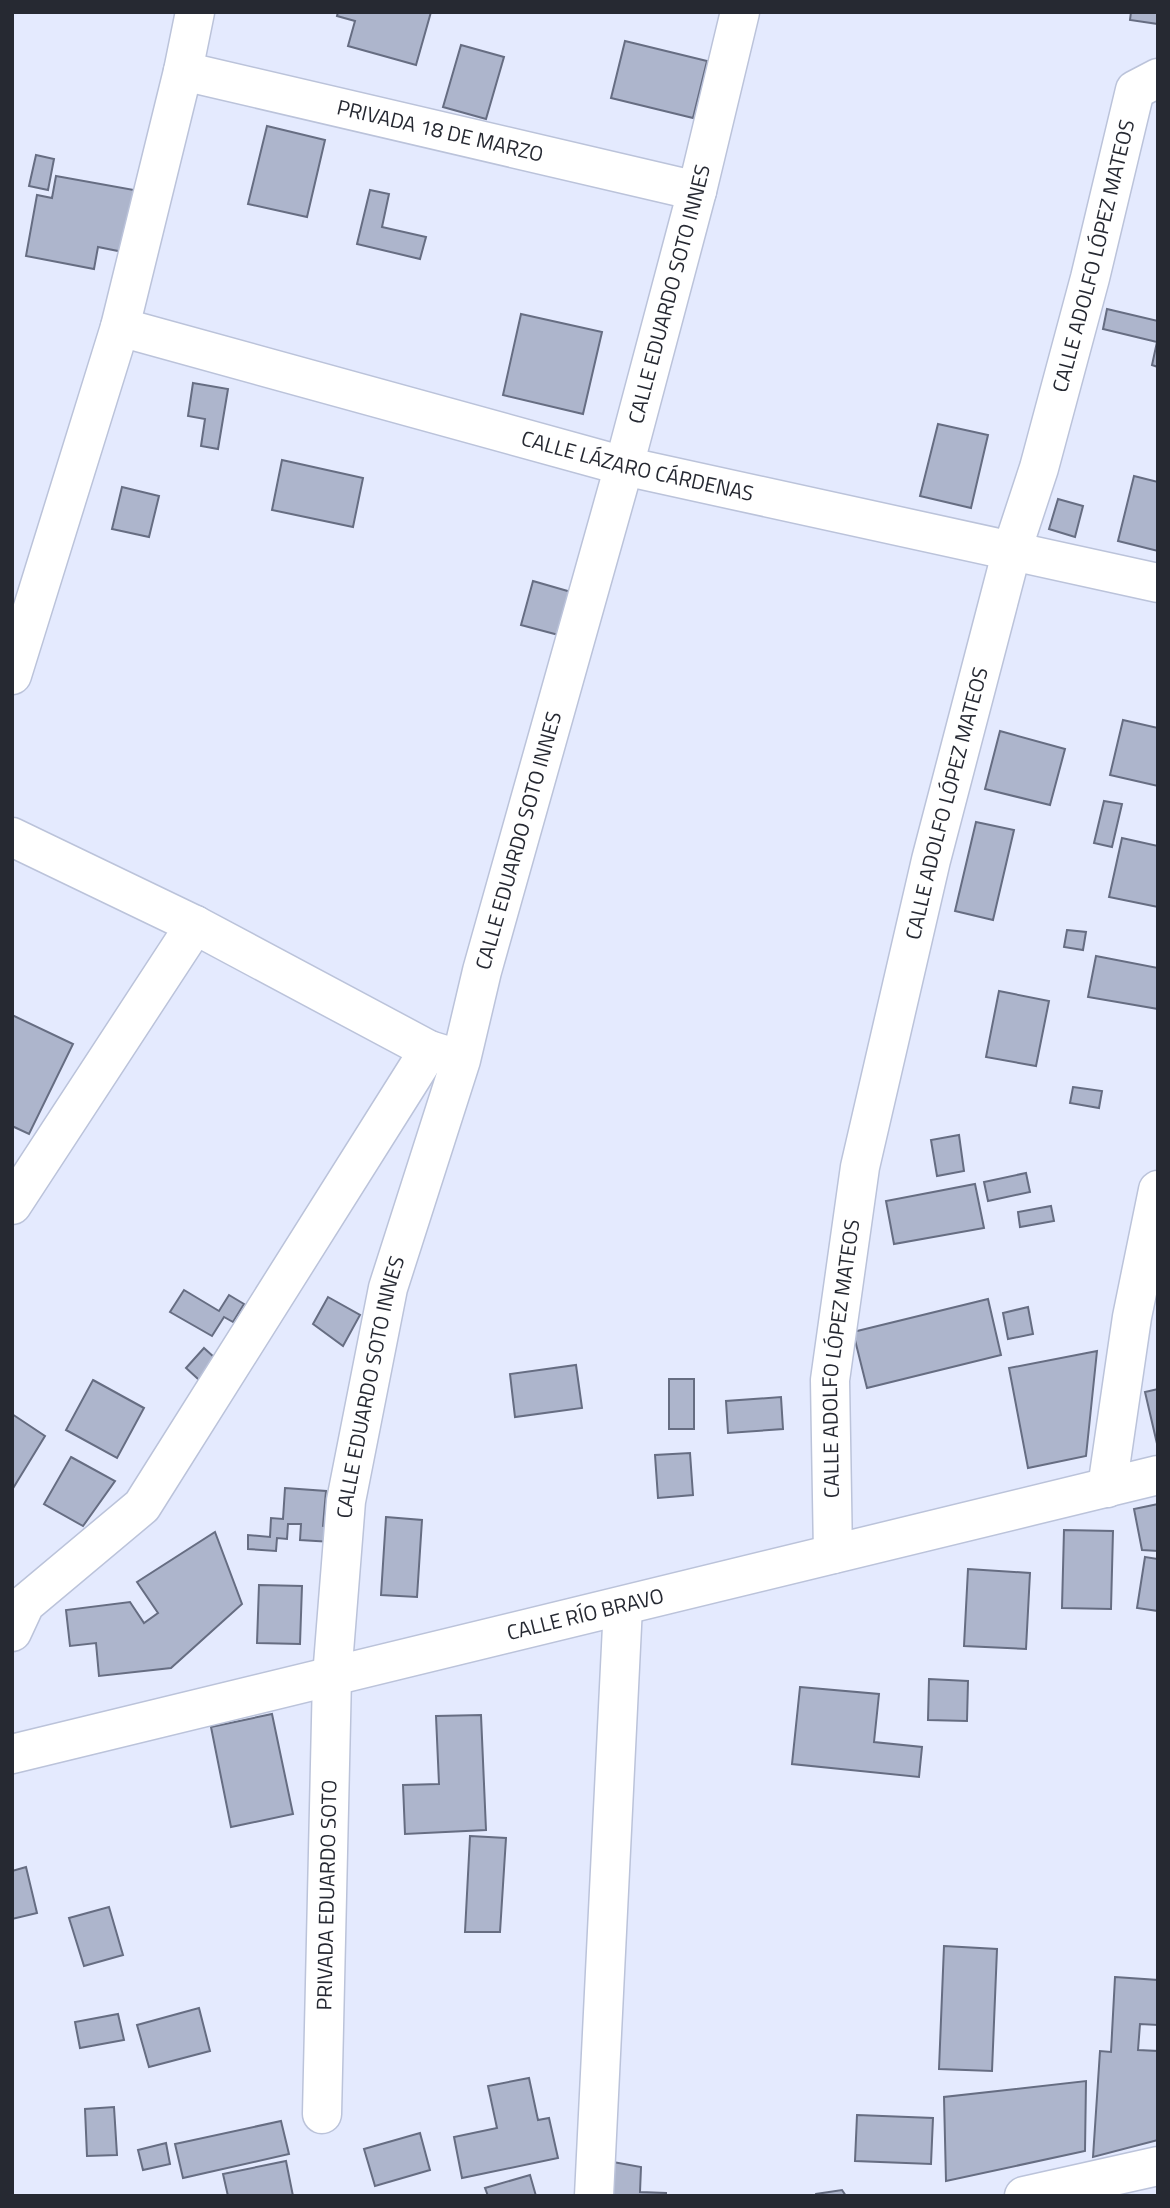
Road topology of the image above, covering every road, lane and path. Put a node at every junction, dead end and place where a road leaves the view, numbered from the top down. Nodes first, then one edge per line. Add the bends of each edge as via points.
1 (195, 12) edge
2 (740, 12) edge
3 (183, 71) junction
4 (1158, 78) edge
5 (697, 191) junction
6 (120, 327) junction
7 (624, 466) junction
8 (1012, 551) junction
9 (1158, 583) edge
10 (12, 675) edge
11 (12, 836) edge
12 (195, 925) junction
13 (445, 1055) junction
14 (1158, 1190) edge
15 (12, 1205) edge
16 (1158, 1475) edge
17 (1107, 1488) junction
18 (833, 1554) junction
19 (623, 1606) junction
20 (16, 1610) edge
21 (332, 1677) junction
22 (12, 1754) edge
23 (322, 2114) dead end
24 (1158, 2166) edge
25 (593, 2196) edge
26 (1024, 2196) edge

1 - 3 street
2 - 5 street, CALLE EDUARDO SOTO INNES
3 - 5 street, PRIVADA 18 DE MARZO
3 - 6 street
4 - 8 street, CALLE ADOLFO LÓPEZ MATEOS via 1135,90 1090,278
5 - 7 street, CALLE EDUARDO SOTO INNES
6 - 7 street, CALLE LÁZARO CÁRDENAS
6 - 10 street
7 - 8 street, CALLE LÁZARO CÁRDENAS
7 - 13 street, CALLE EDUARDO SOTO INNES via 482,971
8 - 9 street, CALLE LÁZARO CÁRDENAS
8 - 18 street, CALLE ADOLFO LÓPEZ MATEOS via 930,860 860,1167 830,1380
11 - 12 street
12 - 13 street
12 - 15 street
13 - 20 street via 142,1506
13 - 21 street, CALLE EDUARDO SOTO INNES via 388,1288 346,1501
14 - 17 street via 1132,1317
16 - 17 street, CALLE RÍO BRAVO
17 - 18 street, CALLE RÍO BRAVO
18 - 19 street, CALLE RÍO BRAVO
19 - 21 street, CALLE RÍO BRAVO
19 - 25 street
21 - 22 street, CALLE RÍO BRAVO
21 - 23 street, PRIVADA EDUARDO SOTO
24 - 26 street

